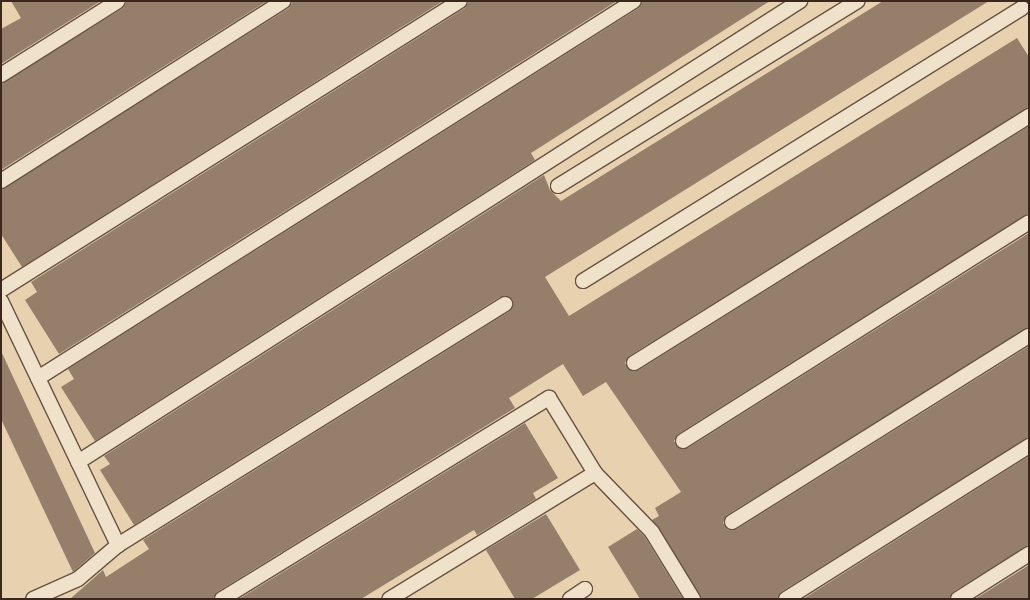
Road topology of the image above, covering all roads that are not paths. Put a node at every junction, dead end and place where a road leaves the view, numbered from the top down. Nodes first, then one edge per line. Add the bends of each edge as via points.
1 (118, 1) edge
2 (284, 1) edge
3 (460, 1) edge
4 (634, 1) edge
5 (800, 1) edge
6 (858, 1) edge
7 (1023, 9) edge
8 (1, 75) edge
9 (1029, 116) edge
10 (1, 181) edge
11 (558, 186) dead end
12 (1029, 222) edge
13 (584, 281) dead end
14 (1, 290) edge
15 (1, 301) edge
16 (505, 304) dead end
17 (1029, 336) edge
18 (634, 363) dead end
19 (38, 378) junction
20 (683, 441) dead end
21 (1029, 446) edge
22 (78, 462) junction
23 (595, 473) junction
24 (732, 522) dead end
25 (118, 545) junction
26 (1029, 554) edge
27 (585, 589) dead end
28 (33, 599) edge
29 (222, 599) edge
30 (389, 599) edge
31 (570, 599) edge
32 (693, 599) edge
33 (786, 599) edge
34 (958, 599) edge

1 - 8 lane
2 - 10 lane
3 - 14 lane
4 - 19 lane
5 - 22 lane
6 - 11 lane
7 - 13 lane
9 - 18 lane
12 - 20 lane
15 - 19 lane
16 - 25 lane
17 - 24 lane
19 - 22 lane
21 - 33 lane
22 - 25 lane
23 - 29 lane via 549,398
23 - 30 lane
23 - 32 lane via 652,532
25 - 28 lane via 78,579
26 - 34 lane
27 - 31 lane

